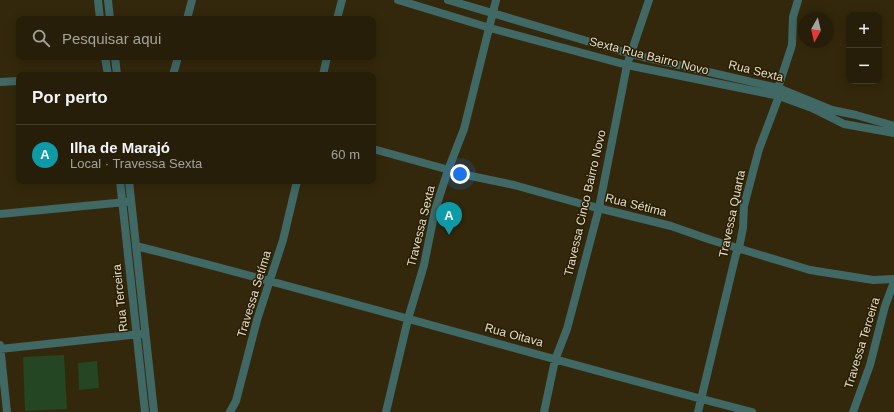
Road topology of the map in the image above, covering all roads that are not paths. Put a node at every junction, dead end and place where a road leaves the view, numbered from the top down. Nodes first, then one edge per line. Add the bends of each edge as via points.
1 (98, 0) edge
2 (108, 0) edge
3 (192, 0) edge
4 (342, 0) edge
5 (398, 0) edge
6 (448, 0) edge
7 (496, 0) edge
8 (649, 0) edge
9 (798, 0) edge
10 (492, 13) junction
11 (100, 16) edge
12 (110, 16) edge
13 (188, 16) edge
14 (338, 16) edge
15 (490, 28) junction
16 (631, 54) junction
17 (106, 60) edge
18 (115, 60) edge
19 (177, 60) edge
20 (327, 60) edge
21 (627, 65) junction
22 (108, 72) edge
23 (117, 72) edge
24 (174, 72) edge
25 (324, 72) edge
26 (16, 81) edge
27 (0, 82) edge
28 (778, 92) junction
29 (894, 126) edge
30 (894, 133) edge
31 (376, 150) edge
32 (448, 170) junction
33 (120, 184) edge
34 (129, 184) edge
35 (296, 184) edge
36 (122, 202) junction
37 (131, 202) junction
38 (599, 208) junction
39 (0, 214) edge
40 (136, 246) junction
41 (739, 248) junction
42 (269, 280) junction
43 (894, 281) edge
44 (408, 319) junction
45 (135, 334) junction
46 (145, 334) junction
47 (0, 345) edge
48 (0, 349) edge
49 (555, 360) junction
50 (701, 399) junction
51 (7, 412) edge
52 (145, 412) edge
53 (154, 412) edge
54 (230, 412) edge
55 (386, 412) edge
56 (544, 412) edge
57 (698, 412) edge
58 (752, 412) edge
59 (853, 412) edge

1 - 11 street
2 - 12 street
3 - 13 street
4 - 14 street
5 - 15 street, Sexta Rua Bairro Novo
6 - 10 street, Rua Sexta
7 - 10 street, Travessa Sexta
8 - 16 street, Travessa Cinco Bairro Novo
9 - 28 street, Travessa Quarta via 793,17 792,45
10 - 15 street, Travessa Sexta
10 - 16 street, Rua Sexta
15 - 21 street, Sexta Rua Bairro Novo
15 - 32 street, Travessa Sexta via 464,129
16 - 21 street, Travessa Cinco Bairro Novo
16 - 28 street, Rua Sexta
17 - 22 street
18 - 23 street
19 - 24 street
20 - 25 street
21 - 28 street, Sexta Rua Bairro Novo
21 - 38 street, Travessa Cinco Bairro Novo
26 - 27 street
28 - 29 street, Rua Sexta via 832,110
28 - 30 street, Sexta Rua Bairro Novo via 844,124
28 - 41 street, Travessa Quarta via 759,148 744,206
31 - 32 street, Rua Sétima
32 - 38 street, Rua Sétima
32 - 44 street, Travessa Sexta via 435,210 424,265
33 - 36 street, Rua Terceira
34 - 37 street, Rua Terceira
35 - 42 street, Travessa Setíma via 283,240
36 - 37 street
36 - 39 street
36 - 45 street, Rua Terceira
37 - 40 street, Rua Terceira
38 - 41 street, Rua Sétima via 671,226
38 - 49 street, Travessa Cinco Bairro Novo via 567,329
40 - 42 street, Rua Oitava
40 - 46 street, Rua Terceira
41 - 43 street, Rua Sétima via 810,270
41 - 50 street, Travessa Quarta
42 - 44 street, Rua Oitava
42 - 54 street, Travessa Setíma via 236,401
43 - 59 street, Travessa Terceira via 870,365
44 - 49 street, Rua Oitava
44 - 55 street, Travessa Sexta
45 - 46 street
45 - 48 street
45 - 52 street, Rua Terceira
46 - 53 street, Rua Terceira
47 - 48 street
48 - 51 street
49 - 50 street, Rua Oitava
49 - 56 street, Travessa Cinco Bairro Novo
50 - 57 street, Travessa Quarta
50 - 58 street, Rua Oitava

